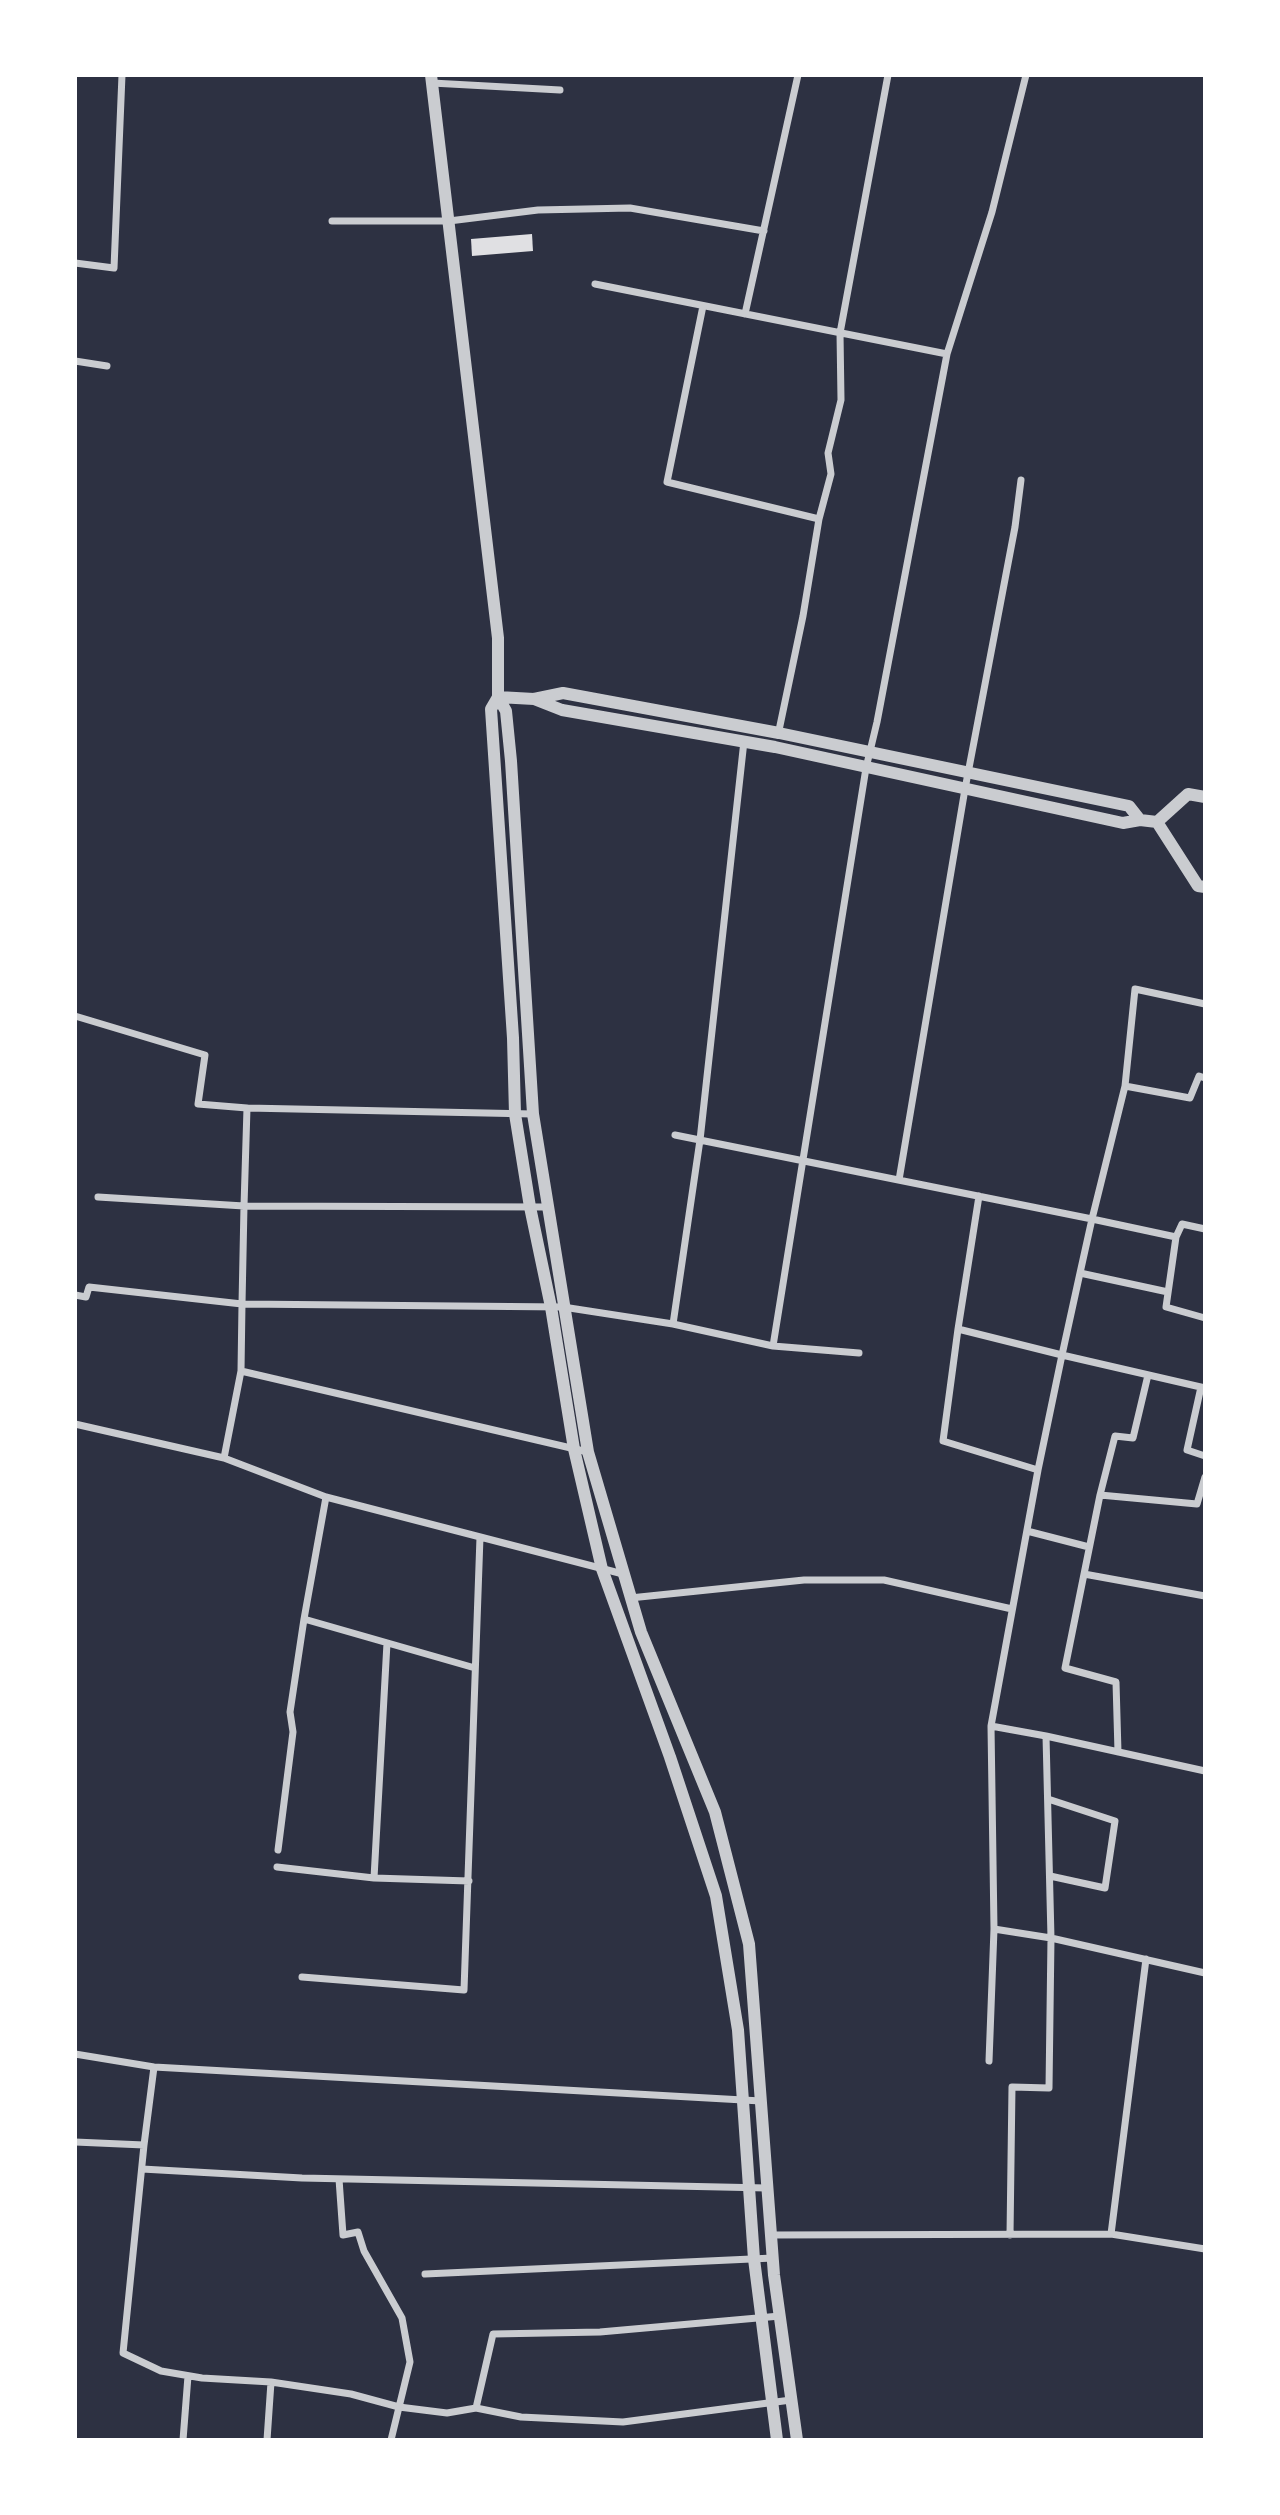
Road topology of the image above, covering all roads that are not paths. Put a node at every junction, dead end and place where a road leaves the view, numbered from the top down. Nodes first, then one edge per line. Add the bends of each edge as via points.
1 (121, 75) edge
2 (798, 75) edge
3 (888, 75) edge
4 (1027, 75) edge
5 (432, 79) edge
6 (560, 90) dead end
7 (332, 221) dead end
8 (449, 221) junction
9 (764, 231) junction
10 (75, 263) edge
11 (595, 284) dead end
12 (703, 306) junction
13 (745, 314) junction
14 (840, 333) junction
15 (947, 354) junction
16 (75, 361) edge
17 (107, 366) dead end
18 (1021, 480) dead end
19 (819, 519) junction
20 (498, 697) junction
21 (534, 699) junction
22 (634, 706) junction
23 (631, 722) junction
24 (779, 733) junction
25 (744, 741) junction
26 (775, 747) junction
27 (869, 752) junction
28 (866, 768) junction
29 (969, 773) junction
30 (965, 789) junction
31 (1052, 790) junction
32 (1205, 797) edge
33 (1104, 801) junction
34 (1048, 806) junction
35 (1100, 818) junction
36 (1140, 820) junction
37 (1157, 822) junction
38 (1205, 887) edge
39 (1205, 1004) edge
40 (75, 1016) edge
41 (1205, 1078) edge
42 (1125, 1086) junction
43 (247, 1108) junction
44 (515, 1114) junction
45 (533, 1114) junction
46 (675, 1135) dead end
47 (700, 1140) junction
48 (802, 1160) junction
49 (899, 1180) junction
50 (979, 1196) junction
51 (98, 1197) dead end
52 (244, 1206) junction
53 (530, 1207) junction
54 (547, 1207) junction
55 (1092, 1219) junction
56 (1205, 1229) edge
57 (1176, 1237) junction
58 (1080, 1273) junction
59 (1168, 1292) junction
60 (75, 1295) edge
61 (242, 1304) junction
62 (557, 1307) junction
63 (1205, 1318) edge
64 (673, 1324) junction
65 (958, 1329) junction
66 (773, 1346) junction
67 (859, 1353) dead end
68 (1062, 1355) junction
69 (241, 1371) junction
70 (1148, 1375) junction
71 (1203, 1387) edge
72 (75, 1424) edge
73 (574, 1449) junction
74 (588, 1452) junction
75 (1205, 1456) edge
76 (224, 1458) junction
77 (1038, 1470) junction
78 (1205, 1477) edge
79 (1100, 1495) junction
80 (326, 1497) junction
81 (1027, 1531) junction
82 (480, 1537) junction
83 (1089, 1547) junction
84 (602, 1569) junction
85 (623, 1574) junction
86 (1084, 1574) junction
87 (1205, 1596) edge
88 (630, 1598) junction
89 (1012, 1609) junction
90 (304, 1619) junction
91 (387, 1643) junction
92 (475, 1668) junction
93 (990, 1726) junction
94 (1046, 1736) junction
95 (1118, 1752) junction
96 (1205, 1771) edge
97 (1048, 1799) junction
98 (278, 1850) dead end
99 (276, 1867) dead end
100 (1050, 1877) junction
101 (374, 1878) junction
102 (469, 1881) junction
103 (993, 1929) junction
104 (1051, 1938) junction
105 (1146, 1959) junction
106 (1205, 1973) edge
107 (302, 1977) dead end
108 (75, 2054) edge
109 (989, 2061) dead end
110 (154, 2067) junction
111 (743, 2100) junction
112 (761, 2101) junction
113 (75, 2142) edge
114 (144, 2145) junction
115 (142, 2169) junction
116 (339, 2179) junction
117 (748, 2187) junction
118 (767, 2188) junction
119 (1111, 2234) junction
120 (771, 2235) junction
121 (1010, 2235) junction
122 (1205, 2249) edge
123 (773, 2258) junction
124 (754, 2259) junction
125 (425, 2274) dead end
126 (780, 2316) junction
127 (762, 2318) junction
128 (188, 2376) junction
129 (271, 2382) junction
130 (791, 2400) junction
131 (772, 2403) junction
132 (400, 2407) junction
133 (476, 2408) junction
134 (183, 2440) edge
135 (267, 2440) edge
136 (391, 2440) edge
137 (777, 2440) edge
138 (797, 2440) edge

1 - 10 street via 114,268
2 - 9 street
3 - 14 street
4 - 15 street via 992,212
5 - 6 street
5 - 8 street
7 - 8 street
8 - 9 street via 538,210 630,208
8 - 20 street via 498,638
9 - 13 street
11 - 12 street
12 - 13 street
12 - 19 street via 667,482
13 - 14 street
14 - 15 street
14 - 19 street via 841,400 828,453 831,474
15 - 27 street
16 - 17 street
18 - 29 street
19 - 24 street
20 - 21 street
20 - 44 street via 491,709
20 - 45 street via 506,711 511,761
21 - 22 street via 563,693
21 - 23 street via 562,710
22 - 23 street
22 - 24 street
23 - 25 street
24 - 26 street
24 - 27 street
25 - 26 street
25 - 47 street
26 - 28 street
27 - 28 street
27 - 29 street
28 - 30 street
28 - 48 street
29 - 30 street
29 - 31 street
30 - 34 street
30 - 49 street
31 - 33 street
31 - 34 street
32 - 37 street via 1188,794
33 - 35 street
33 - 36 street via 1129,806
34 - 35 street
35 - 36 street via 1124,823
36 - 37 street
37 - 38 street via 1198,886
39 - 42 street via 1135,989
40 - 43 street via 205,1055 198,1104
41 - 42 street via 1199,1076 1190,1098
42 - 55 street
43 - 44 street
43 - 52 street
44 - 45 street
44 - 53 street
45 - 54 street
46 - 47 street
47 - 48 street
47 - 64 street
48 - 49 street
48 - 66 street
49 - 50 street
50 - 55 street
50 - 65 street
51 - 52 street
52 - 53 street
52 - 61 street
53 - 54 street
53 - 62 street
54 - 62 street
55 - 57 street
55 - 58 street
56 - 57 street via 1182,1224
57 - 59 street
58 - 59 street
58 - 68 street
59 - 63 street via 1166,1307
60 - 61 street via 86,1297 89,1287
61 - 62 street
61 - 69 street
62 - 64 street
62 - 73 street
62 - 74 street
64 - 66 street
65 - 68 street
65 - 77 street via 943,1441
66 - 67 street
68 - 70 street
68 - 77 street
69 - 73 street
69 - 76 street
70 - 71 street
70 - 79 street via 1133,1438 1115,1436
71 - 75 street via 1188,1450
72 - 76 street
73 - 74 street
73 - 84 street
74 - 85 street
76 - 80 street
77 - 81 street
78 - 79 street via 1198,1504
79 - 83 street
80 - 82 street
80 - 90 street
81 - 83 street
81 - 89 street
82 - 84 street
82 - 92 street
83 - 86 street
84 - 85 street
84 - 111 street via 716,1896 738,2030
85 - 88 street
86 - 87 street
86 - 95 street via 1065,1668 1116,1682
88 - 89 street via 804,1580 884,1580
88 - 112 street via 715,1812 746,1931
89 - 93 street
90 - 91 street
90 - 98 street via 290,1712 293,1732
91 - 92 street
91 - 101 street
92 - 102 street
93 - 94 street
93 - 103 street
94 - 95 street
94 - 97 street
95 - 96 street
97 - 100 street
97 - 100 street via 1115,1821 1105,1888
99 - 101 street
100 - 104 street
101 - 102 street
102 - 107 street via 464,1990
103 - 104 street
103 - 109 street
104 - 105 street
104 - 121 street via 1049,2088 1012,2087
105 - 106 street
105 - 119 street
108 - 110 street
110 - 111 street
110 - 114 street
111 - 112 street
111 - 117 street
112 - 118 street
113 - 114 street
114 - 115 street
115 - 116 street
115 - 128 street via 123,2353 161,2371
116 - 117 street
116 - 132 street via 343,2235 358,2232 402,2318 411,2362
117 - 118 street
117 - 124 street
118 - 120 street
119 - 121 street
119 - 122 street
120 - 121 street
120 - 123 street
123 - 124 street
123 - 126 street
124 - 125 street
124 - 127 street
126 - 127 street
126 - 130 street
127 - 131 street
127 - 133 street via 600,2332 493,2334
128 - 129 street
128 - 134 street
129 - 132 street
129 - 135 street
130 - 131 street
130 - 138 street
131 - 133 street via 623,2422 522,2417
131 - 137 street
132 - 133 street via 447,2413
132 - 136 street

